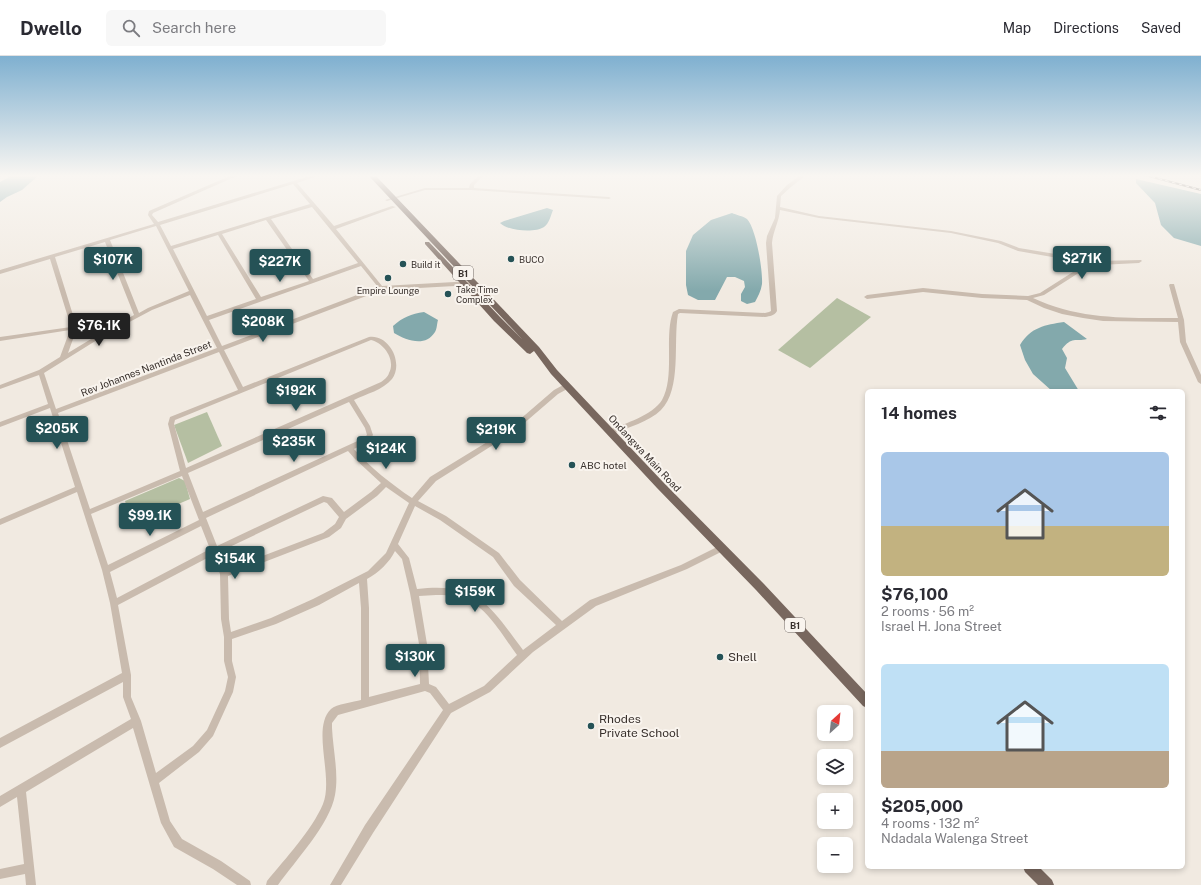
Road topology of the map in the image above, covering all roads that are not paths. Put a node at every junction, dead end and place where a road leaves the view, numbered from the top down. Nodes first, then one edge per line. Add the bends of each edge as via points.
1 (150, 214) edge
2 (195, 214) edge
3 (285, 214) edge
4 (320, 214) edge
5 (375, 214) edge
6 (402, 214) edge
7 (404, 214) edge
8 (777, 214) edge
9 (804, 214) edge
10 (268, 219) junction
11 (158, 225) junction
12 (417, 227) junction
13 (333, 228) junction
14 (219, 234) junction
15 (107, 240) junction
16 (170, 248) junction
17 (52, 256) junction
18 (1139, 261) dead end
19 (1098, 263) junction
20 (361, 264) junction
21 (0, 272) edge
22 (312, 281) junction
23 (473, 283) junction
24 (465, 284) junction
25 (1172, 285) dead end
26 (381, 288) junction
27 (192, 292) junction
28 (867, 296) dead end
29 (1028, 298) junction
30 (259, 299) junction
31 (138, 316) junction
32 (205, 319) junction
33 (1181, 320) junction
34 (74, 328) junction
35 (0, 339) edge
36 (221, 349) junction
37 (63, 358) junction
38 (41, 372) junction
39 (554, 372) junction
40 (1201, 382) edge
41 (567, 386) junction
42 (0, 387) edge
43 (242, 391) junction
44 (350, 399) junction
45 (53, 409) junction
46 (0, 425) edge
47 (611, 432) junction
48 (349, 448) junction
49 (184, 472) junction
50 (386, 483) junction
51 (79, 488) junction
52 (413, 502) junction
53 (87, 513) junction
54 (343, 517) junction
55 (203, 518) junction
56 (0, 522) edge
57 (394, 545) junction
58 (722, 548) junction
59 (216, 550) junction
60 (106, 570) junction
61 (224, 574) junction
62 (363, 578) junction
63 (414, 593) junction
64 (114, 603) junction
65 (561, 626) junction
66 (228, 637) junction
67 (523, 656) junction
68 (127, 675) junction
69 (425, 687) junction
70 (865, 700) edge
71 (365, 702) junction
72 (448, 710) junction
73 (136, 721) junction
74 (0, 743) edge
75 (154, 781) junction
76 (22, 790) junction
77 (0, 802) edge
78 (28, 868) junction
79 (1032, 869) edge
80 (0, 874) edge
81 (30, 885) edge
82 (246, 885) edge
83 (271, 885) edge
84 (335, 885) edge
85 (1048, 885) edge

1 - 11 street
2 - 11 street
3 - 10 street
4 - 13 street
5 - 13 street
6 - 12 main road, Ondangwa Main Road / B1
7 - 12 main road, Ondangwa Main Road / B1
8 - 47 street via 769,243 774,311 765,315 679,311 675,313 667,399 658,410
9 - 19 street via 958,233 1018,249
10 - 14 street
10 - 22 street
11 - 15 street
11 - 16 street
12 - 23 main road, Ondangwa Main Road / B1
12 - 24 main road, Ondangwa Main Road / B1
13 - 20 street
14 - 16 street
14 - 30 street
15 - 17 street
15 - 31 street
16 - 27 street
17 - 21 street
17 - 34 street
18 - 19 street
19 - 29 street via 1042,294
20 - 22 street
20 - 26 street
22 - 30 street
23 - 24 street, Rev Johannes Nantinda Street
23 - 39 main road, Ondangwa Main Road / B1 via 536,349
24 - 26 street, Rev Johannes Nantinda Street
24 - 39 main road, Ondangwa Main Road / B1 via 497,319
25 - 33 street
26 - 36 street, Rev Johannes Nantinda Street
27 - 31 street
27 - 32 street
28 - 29 street via 923,290
29 - 33 street via 1056,311 1090,317 1114,320
30 - 32 street
31 - 37 street
32 - 36 street
33 - 40 street via 1184,345
34 - 35 street
34 - 37 street
36 - 43 street
36 - 45 street, Rev Johannes Nantinda Street
37 - 38 street
38 - 42 street
38 - 45 street
39 - 41 main road, Ondangwa Main Road / B1
41 - 47 main road, Ondangwa Main Road / B1
41 - 52 street via 504,434 432,480
43 - 44 street via 376,338 391,355 394,362 392,373 383,384
43 - 49 street via 170,421
44 - 48 street via 370,434 366,440
44 - 49 street
45 - 46 street, Rev Johannes Nantinda Street
45 - 51 street
47 - 58 main road, Ondangwa Main Road / B1
48 - 50 street
48 - 55 street
49 - 53 street
49 - 55 street
50 - 52 street
50 - 54 street
51 - 53 street
51 - 56 street
52 - 57 street
52 - 65 street via 443,518 496,555 518,583
53 - 60 street
54 - 59 street via 329,500 323,499
54 - 61 street via 338,526 326,535
55 - 59 street
55 - 60 street
57 - 62 street via 377,568
57 - 63 street via 405,558
58 - 65 street via 684,568 593,603
58 - 70 main road, B1
59 - 61 street
59 - 64 street
60 - 64 street
61 - 66 street
62 - 66 street via 273,621
62 - 71 street
63 - 67 street via 444,590 472,598 491,614
63 - 69 street via 423,644
64 - 68 street
65 - 67 street
66 - 75 street via 228,662 232,677 229,692 210,733 196,749
67 - 72 street via 487,689
68 - 73 street via 127,697
68 - 74 street
69 - 71 street
69 - 72 street via 433,690
71 - 83 street via 335,711 328,721 330,790 326,810
72 - 84 street
73 - 75 street
73 - 76 street
75 - 82 street via 166,823 178,843
76 - 77 street
76 - 78 street
78 - 80 street
78 - 81 street
79 - 85 main road

